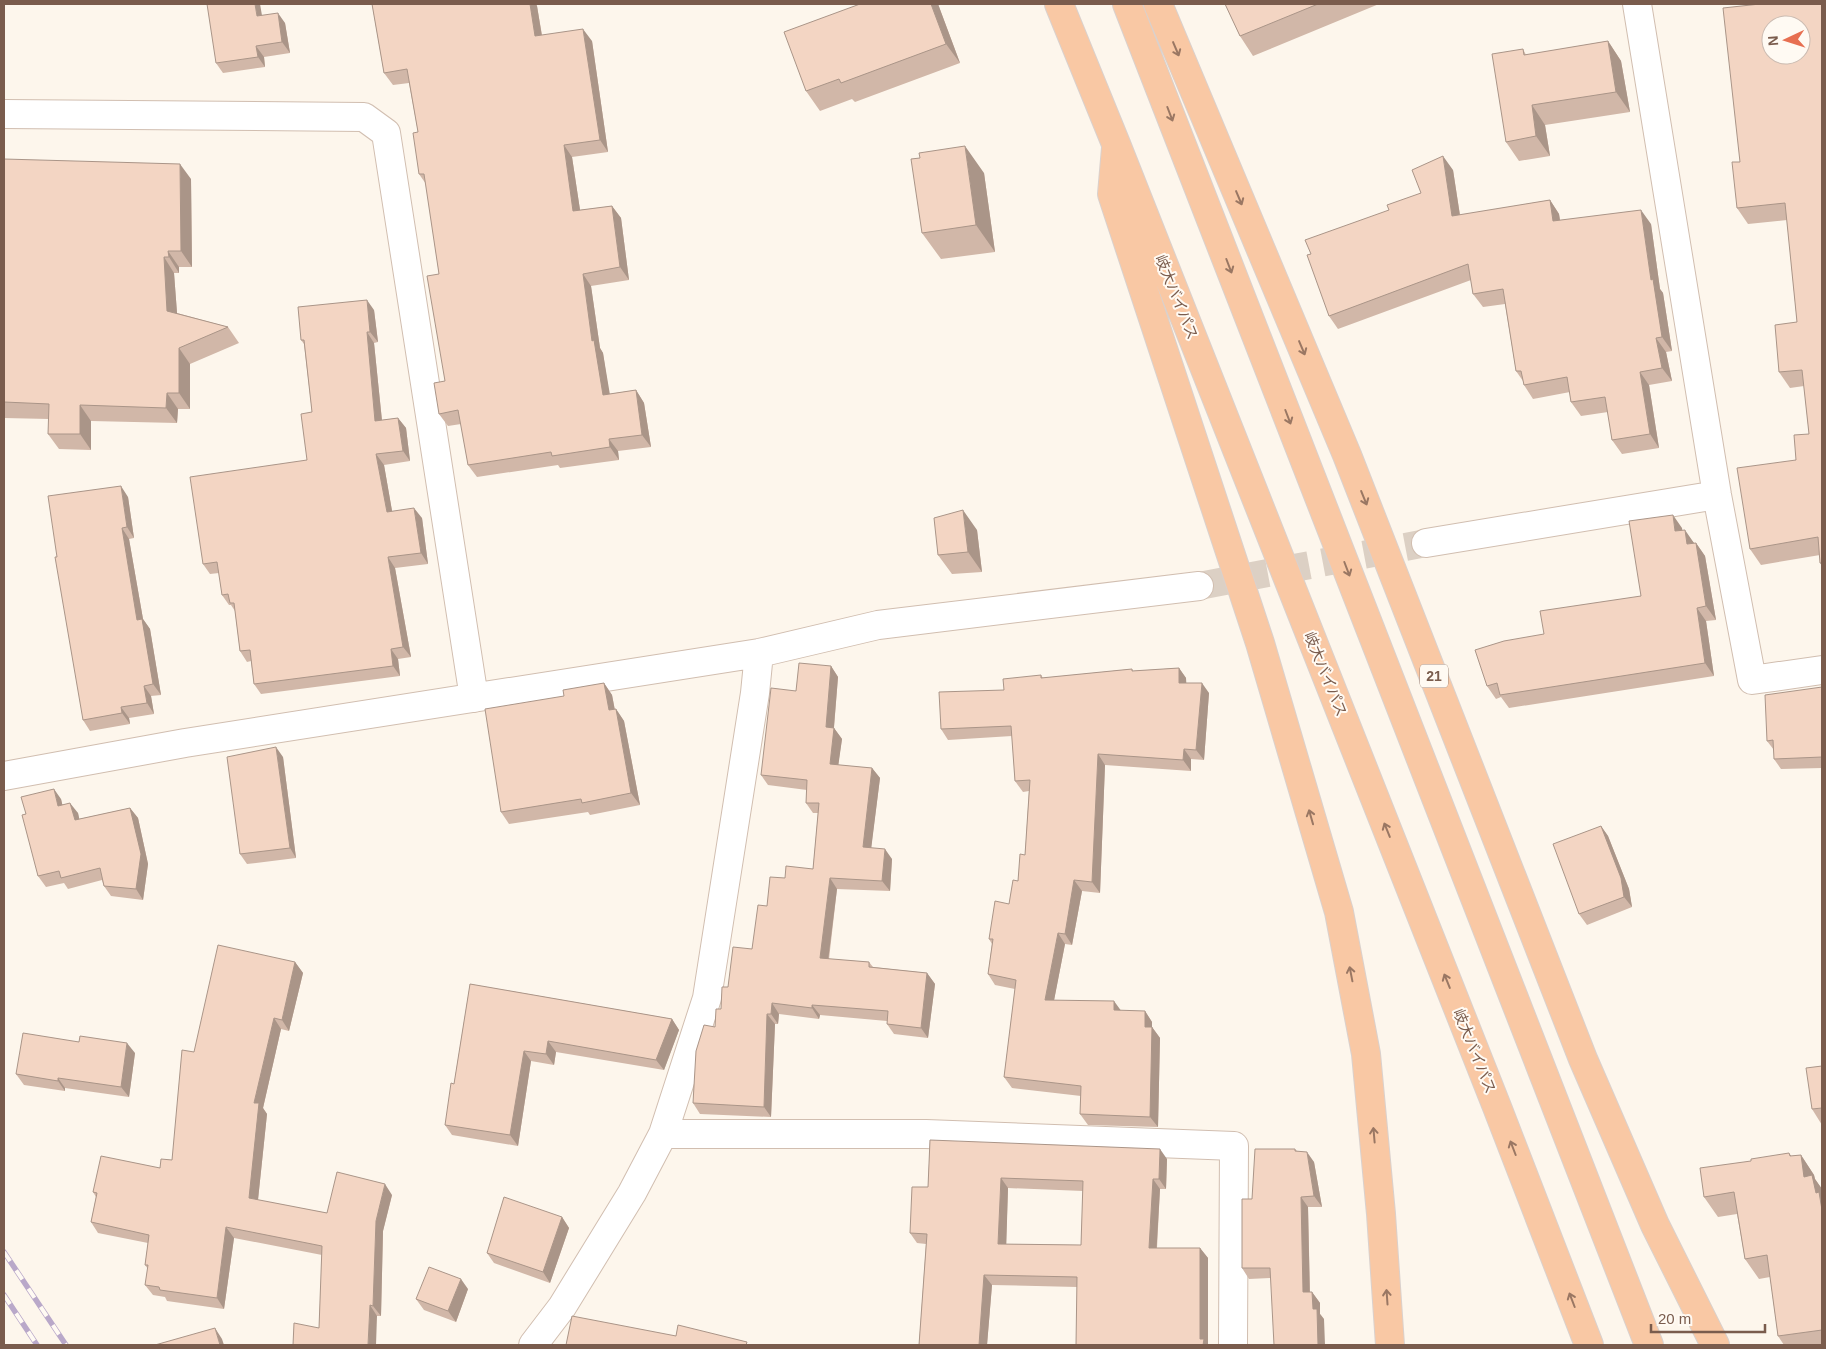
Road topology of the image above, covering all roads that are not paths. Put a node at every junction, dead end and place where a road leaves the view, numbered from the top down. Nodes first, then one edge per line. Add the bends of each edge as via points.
1 (1059, 4) edge
2 (1127, 4) edge
3 (1158, 4) edge
4 (1637, 4) edge
5 (4, 114) edge
6 (1116, 144) junction
7 (1717, 495) junction
8 (1426, 543) tunnel mouth
9 (1199, 586) tunnel mouth
10 (759, 653) junction
11 (1822, 670) edge
12 (474, 698) junction
13 (4, 776) edge
14 (662, 1134) junction
15 (533, 1345) edge
16 (1233, 1345) edge
17 (1390, 1345) edge
18 (1589, 1345) edge
19 (1649, 1345) edge
20 (1715, 1345) edge

1 - 6 highway, 岐大バイパス
2 -> 19 highway
3 -> 20 highway, 21 via 1347,455 1583,1059 1655,1225
4 - 7 street
5 - 12 street via 364,117 386,133
17 -> 6 highway via 1366,1054 1339,912 1260,643 1112,194
18 -> 6 highway, 岐大バイパス
7 - 8 street
7 - 11 street via 1752,680
9 - 10 street via 878,625
10 - 12 street
10 - 14 street via 707,998
12 - 13 street via 185,743
14 - 15 street via 632,1193 562,1307
14 - 16 street via 926,1134 1234,1146

